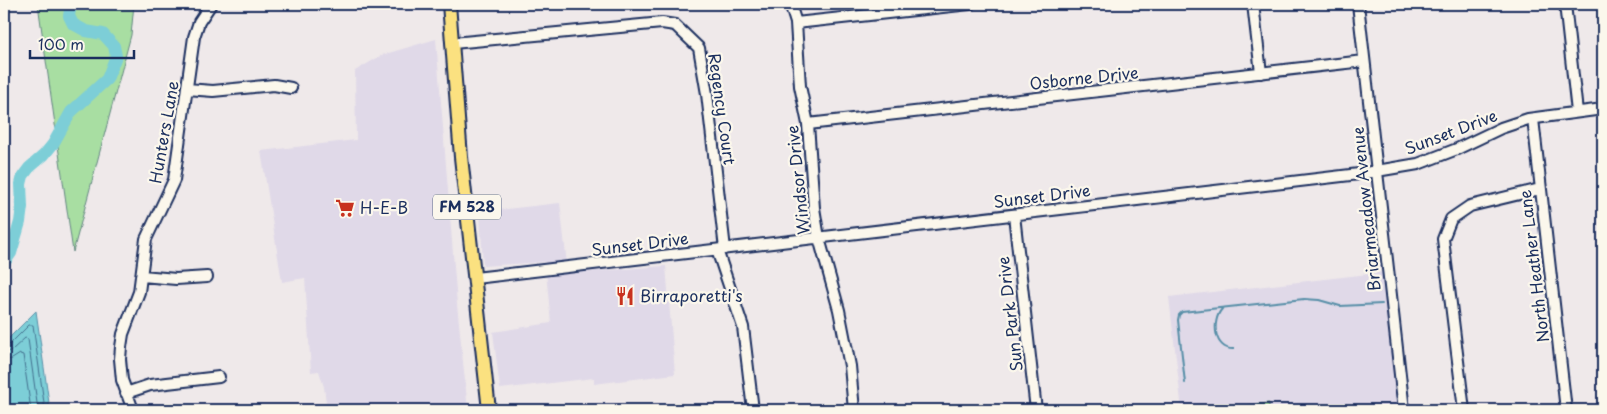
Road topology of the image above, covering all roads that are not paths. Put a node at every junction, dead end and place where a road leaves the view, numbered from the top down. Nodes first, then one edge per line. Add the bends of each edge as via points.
1 (211, 4) edge
2 (449, 4) edge
3 (790, 4) edge
4 (970, 4) edge
5 (1252, 4) edge
6 (1358, 4) edge
7 (1565, 4) edge
8 (943, 5) edge
9 (796, 23) junction
10 (454, 44) junction
11 (1364, 61) junction
12 (1261, 73) junction
13 (292, 88) dead end
14 (188, 90) junction
15 (1603, 109) edge
16 (1577, 112) junction
17 (1534, 119) junction
18 (808, 124) junction
19 (1377, 171) junction
20 (1540, 189) junction
21 (1014, 215) junction
22 (819, 238) junction
23 (721, 250) junction
24 (142, 276) junction
25 (207, 277) dead end
26 (476, 278) junction
27 (220, 377) dead end
28 (126, 393) junction
29 (133, 410) edge
30 (490, 410) edge
31 (753, 410) edge
32 (854, 410) edge
33 (1036, 410) edge
34 (1404, 410) edge
35 (1464, 410) edge
36 (1566, 410) edge

1 - 14 street, Hunters Lane via 194,37
2 - 10 main road, FM 528
3 - 9 street, Windsor Drive
4 - 8 street
5 - 12 street
6 - 11 street, Briarmeadow Avenue
7 - 16 street
8 - 9 street
9 - 18 street, Windsor Drive via 800,86
10 - 23 street, Regency Court via 662,23 675,25 699,48 707,94
10 - 26 main road, FM 528 via 462,157
11 - 12 street, Osborne Drive
11 - 19 street, Briarmeadow Avenue
12 - 18 street, Osborne Drive
13 - 14 street via 274,85
14 - 24 street, Hunters Lane via 174,180 146,239
15 - 16 street, Sunset Drive
16 - 17 street, Sunset Drive
17 - 19 street, Sunset Drive via 1500,128 1418,164
17 - 20 street, North Heather Lane
18 - 22 street, Windsor Drive
19 - 21 street, Sunset Drive
19 - 34 street, Briarmeadow Avenue
20 - 35 street via 1470,206 1451,219 1443,239
20 - 36 street, North Heather Lane
21 - 22 street, Sunset Drive
21 - 33 street, Sun Park Drive
22 - 23 street, Sunset Drive
22 - 32 street, Windsor Drive via 839,310 850,366
23 - 26 street, Sunset Drive
23 - 31 street, Regency Court via 743,327
24 - 25 street
24 - 28 street, Hunters Lane via 121,347 121,371
26 - 30 main road, FM 528
27 - 28 street via 150,385
28 - 29 street, Hunters Lane

